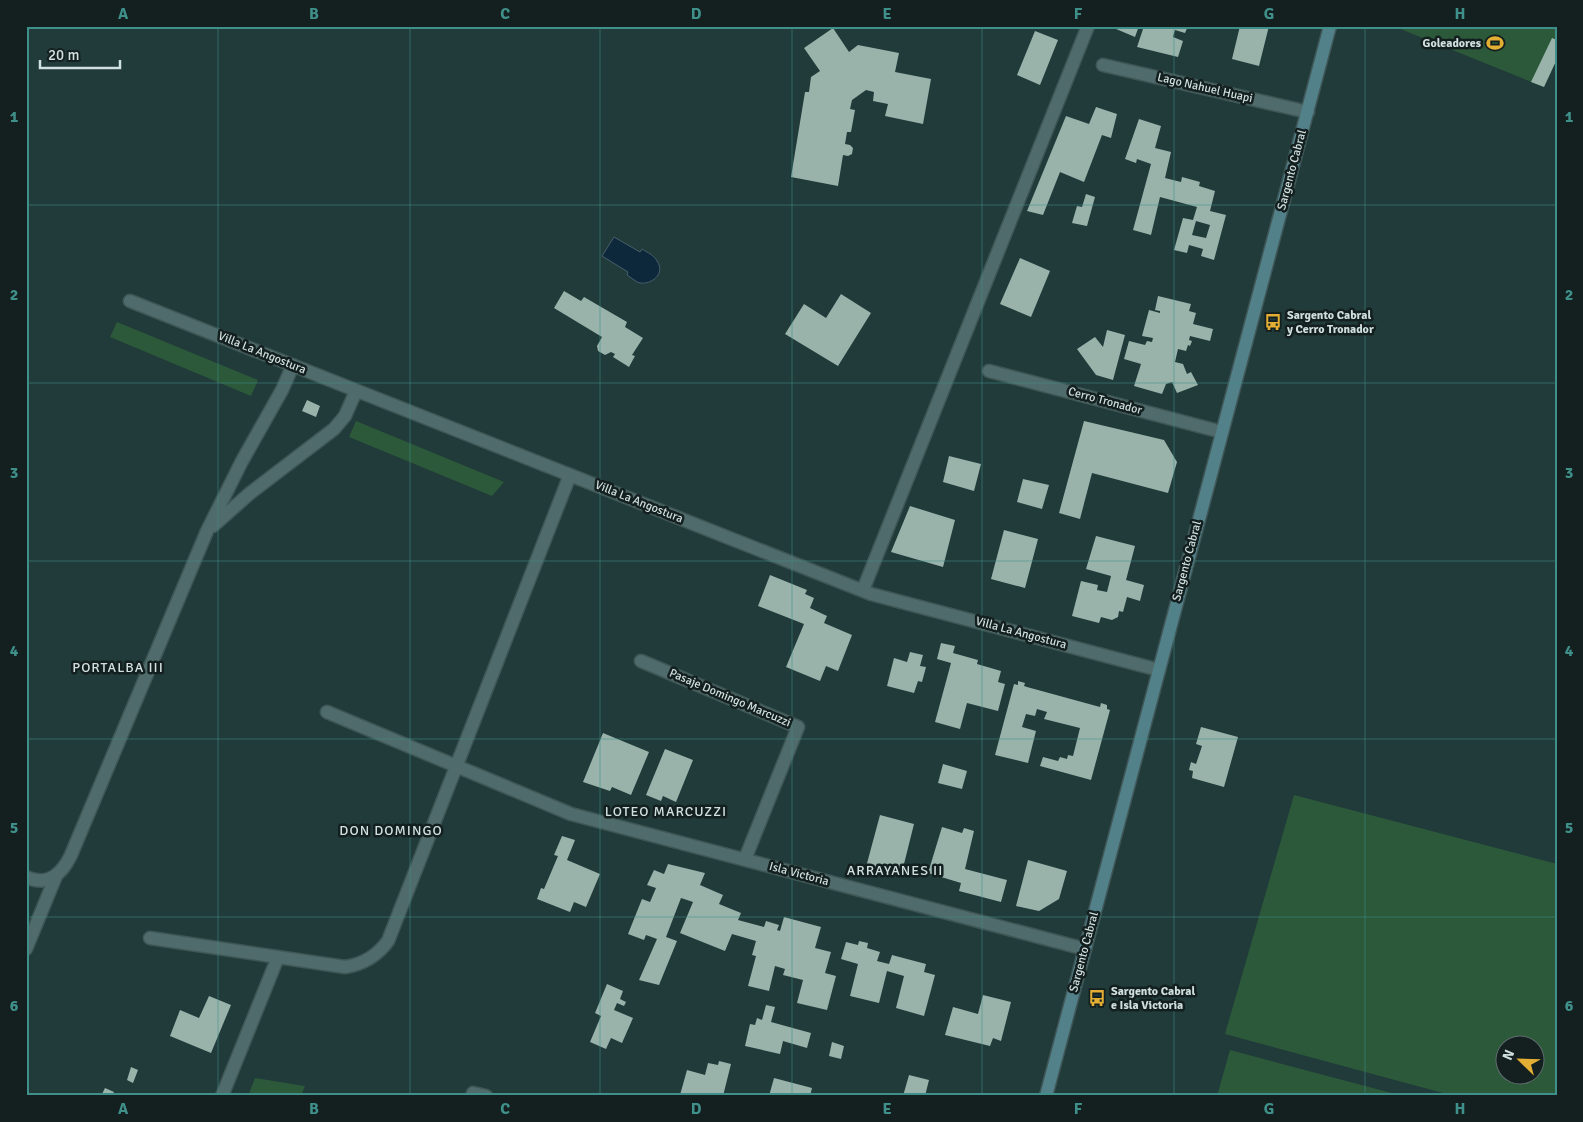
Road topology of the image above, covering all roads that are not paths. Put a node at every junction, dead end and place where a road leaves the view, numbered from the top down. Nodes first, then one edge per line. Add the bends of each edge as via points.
1 (1088, 26) edge
2 (1330, 26) edge
3 (1103, 65) dead end
4 (1308, 112) junction
5 (130, 301) dead end
6 (293, 365) junction
7 (989, 371) dead end
8 (356, 391) junction
9 (1222, 432) junction
10 (570, 475) junction
11 (207, 531) junction
12 (863, 590) junction
13 (641, 660) dead end
14 (1159, 670) junction
15 (327, 712) dead end
16 (457, 766) junction
17 (744, 860) junction
18 (56, 876) junction
19 (26, 878) edge
20 (150, 938) dead end
21 (26, 949) edge
22 (1085, 949) junction
23 (278, 957) junction
24 (222, 1096) edge
25 (1046, 1096) edge

1 - 12 street
2 - 4 main road, Sargento Cabral
3 - 4 street, Lago Nahuel Huapi
4 - 9 main road, Sargento Cabral
5 - 6 street, Villa La Angostura
6 - 8 street, Villa La Angostura
6 - 11 street
7 - 9 street, Cerro Tronador
8 - 10 street, Villa La Angostura
8 - 11 street via 345,416 334,429 249,494
9 - 14 main road, Sargento Cabral
10 - 12 street, Villa La Angostura
10 - 16 street
11 - 18 street via 71,855 62,872
12 - 14 street, Villa La Angostura
13 - 17 street, Pasaje Domingo Marcuzzi via 798,727
14 - 22 main road, Sargento Cabral
15 - 16 street, Isla Victoria
16 - 17 street, Isla Victoria via 571,814
16 - 23 street via 382,950 370,959 345,967
17 - 22 street, Isla Victoria
18 - 19 street via 42,881
18 - 21 street
20 - 23 street
22 - 25 main road, Sargento Cabral
23 - 24 street

